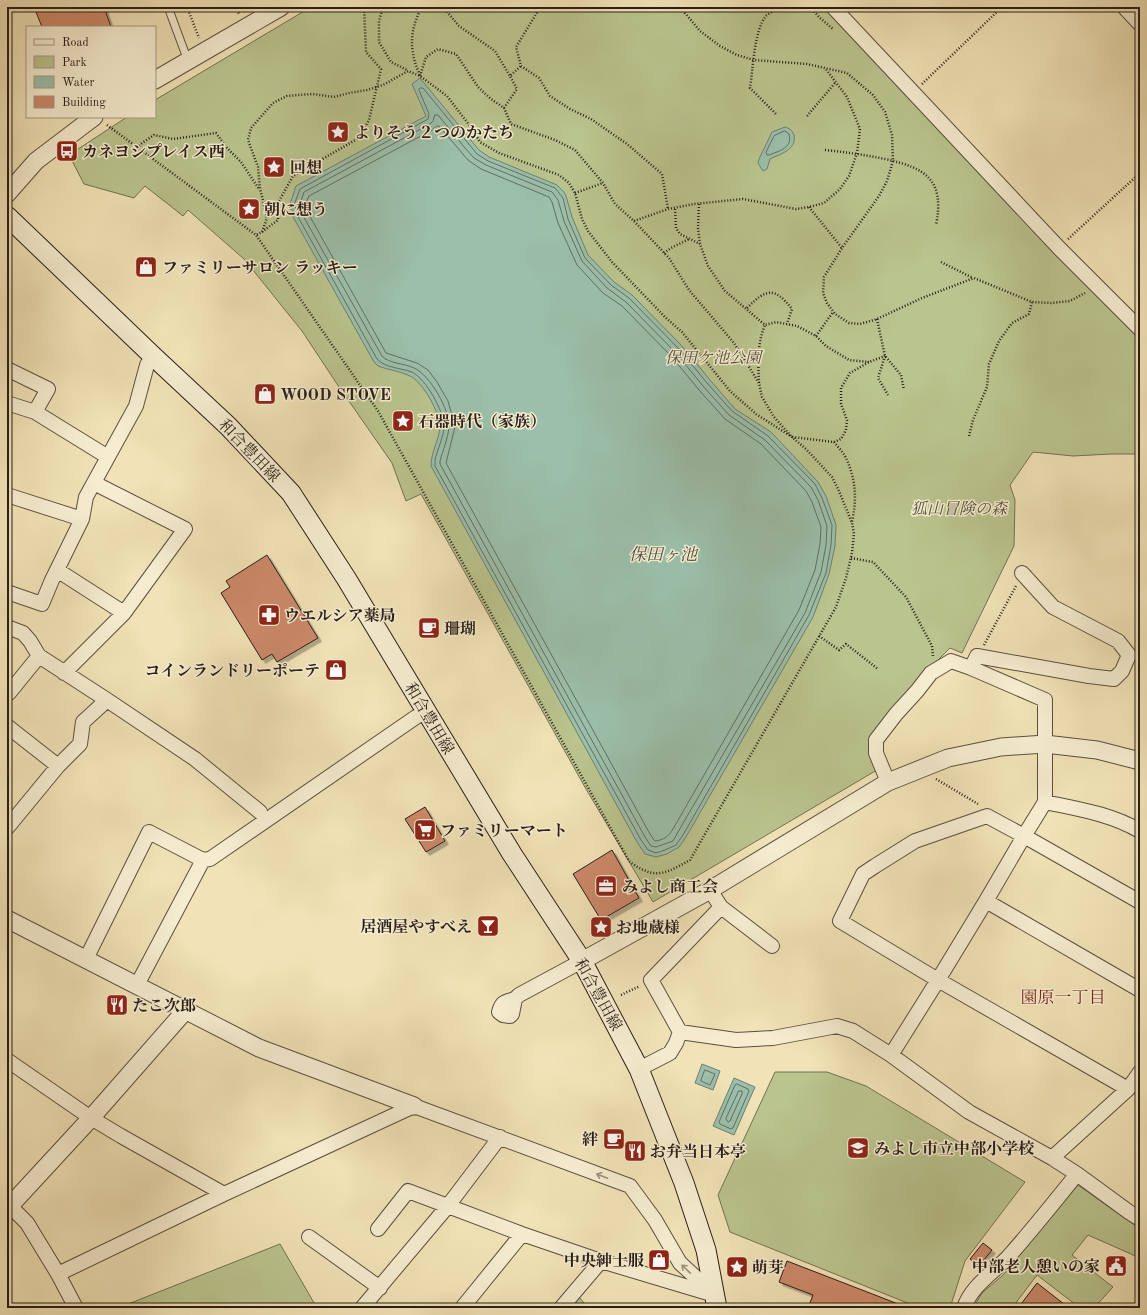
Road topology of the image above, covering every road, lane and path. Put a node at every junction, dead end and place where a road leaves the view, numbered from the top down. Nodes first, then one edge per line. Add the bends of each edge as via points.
1 (168, 7) edge
2 (187, 7) edge
3 (281, 7) edge
4 (364, 7) edge
5 (383, 7) edge
6 (422, 7) edge
7 (443, 7) edge
8 (544, 7) edge
9 (682, 7) edge
10 (833, 7) edge
11 (1002, 7) edge
12 (1126, 7) edge
13 (777, 9) dead end
14 (1140, 22) edge
15 (201, 42) dead end
16 (754, 60) junction
17 (188, 61) junction
18 (521, 66) junction
19 (824, 68) junction
20 (408, 71) junction
21 (420, 76) junction
22 (510, 76) junction
23 (156, 79) edge
24 (835, 83) junction
25 (376, 88) junction
26 (913, 93) junction
27 (504, 108) junction
28 (777, 115) dead end
29 (807, 116) dead end
30 (100, 121) edge
31 (137, 148) junction
32 (825, 150) dead end
33 (857, 153) junction
34 (892, 161) junction
35 (1140, 173) edge
36 (603, 183) junction
37 (260, 189) junction
38 (575, 193) junction
39 (7, 194) edge
40 (699, 204) junction
41 (809, 207) junction
42 (668, 209) junction
43 (675, 209) junction
44 (7, 216) edge
45 (634, 221) junction
46 (936, 225) dead end
47 (262, 232) junction
48 (256, 235) junction
49 (690, 239) junction
50 (700, 244) junction
51 (842, 248) junction
52 (1059, 248) junction
53 (664, 253) junction
54 (941, 262) dead end
55 (974, 278) junction
56 (1095, 284) junction
57 (1032, 302) junction
58 (747, 308) junction
59 (833, 312) junction
60 (877, 320) junction
61 (787, 324) junction
62 (765, 325) junction
63 (1140, 329) edge
64 (816, 336) junction
65 (152, 356) junction
66 (885, 356) junction
67 (869, 362) junction
68 (7, 369) edge
69 (759, 383) junction
70 (904, 390) dead end
71 (888, 395) dead end
72 (7, 403) edge
73 (35, 412) junction
74 (969, 436) dead end
75 (792, 437) junction
76 (834, 442) junction
77 (108, 457) junction
78 (94, 483) junction
79 (7, 495) edge
80 (82, 519) junction
81 (852, 523) junction
82 (851, 558) junction
83 (57, 570) junction
84 (1022, 573) joint
85 (7, 592) edge
86 (124, 613) junction
87 (7, 627) edge
88 (818, 636) junction
89 (39, 656) junction
90 (974, 662) junction
91 (878, 669) dead end
92 (936, 671) junction
93 (64, 673) junction
94 (7, 692) edge
95 (107, 700) junction
96 (427, 712) junction
97 (7, 726) edge
98 (1045, 744) junction
99 (1140, 761) edge
100 (58, 766) junction
101 (888, 782) junction
102 (1045, 802) junction
103 (260, 812) dead end
104 (7, 828) edge
105 (1140, 831) edge
106 (1024, 836) junction
107 (203, 860) junction
108 (710, 890) junction
109 (986, 901) junction
110 (1140, 902) edge
111 (720, 907) junction
112 (7, 919) edge
113 (772, 946) dead end
114 (86, 959) junction
115 (582, 961) junction
116 (651, 980) junction
117 (938, 980) junction
118 (137, 985) junction
119 (1140, 990) edge
120 (621, 995) dead end
121 (515, 999) dead end
122 (185, 1010) junction
123 (680, 1032) junction
124 (891, 1055) junction
125 (7, 1060) edge
126 (639, 1069) junction
127 (1140, 1072) edge
128 (1128, 1089) junction
129 (414, 1106) junction
130 (91, 1118) junction
131 (500, 1137) junction
132 (1052, 1158) junction
133 (1077, 1174) junction
134 (224, 1194) junction
135 (8, 1206) edge
136 (447, 1207) junction
137 (1140, 1219) edge
138 (378, 1229) dead end
139 (522, 1234) junction
140 (309, 1237) dead end
141 (601, 1261) junction
142 (58, 1274) junction
143 (380, 1288) junction
144 (716, 1302) edge
145 (76, 1308) edge
146 (362, 1308) edge
147 (462, 1308) edge
148 (561, 1308) edge
149 (964, 1308) edge

1 - 17 lane
2 - 15 path
3 - 17 street
4 - 25 path via 366,52 380,69
5 - 20 path via 379,21 379,42 391,62
6 - 21 path via 411,41 414,63
7 - 22 path via 459,26 495,51
8 - 18 path via 538,11 516,47
9 - 16 path via 700,31 720,46
10 - 26 street
11 - 26 path
12 - 14 street
13 - 16 path via 766,16 759,29
16 - 19 path via 807,64
16 - 28 path via 750,88
17 - 23 street
18 - 22 path
18 - 42 path via 539,78 550,96 609,131 662,174
19 - 24 path
19 - 34 path via 847,73 873,95 885,112 892,135
20 - 21 path
20 - 25 path
21 - 27 path via 426,57 438,50 456,54 478,87
21 - 38 path via 447,96 480,142 499,153 559,175 569,183
22 - 27 path via 517,89
24 - 29 path
24 - 33 path via 847,97 860,129
25 - 37 path via 334,97 313,94 287,96 273,103 251,128 248,140 258,167
25 - 47 path via 369,120 359,138 293,176 279,201 278,220
26 - 52 street
27 - 36 path via 511,124 575,150
30 - 31 path
30 - 39 street via 36,161
31 - 37 path via 154,135 173,139 216,133
31 - 48 path
32 - 33 path
33 - 34 path
33 - 41 path via 849,176 840,189 824,203
34 - 46 path via 915,168 925,174 932,183 939,200
34 - 51 path via 887,181 879,196
35 - 52 path
36 - 38 path
36 - 45 path via 615,204
37 - 47 path via 267,218
38 - 75 path via 588,232 612,262 682,332 730,391 747,407
40 - 41 path via 743,198 796,209
40 - 43 path
40 - 50 path
41 - 51 path
42 - 43 path
42 - 45 path
43 - 49 path via 676,228 680,234
44 - 65 main road, 和合豊田線
45 - 53 path
47 - 48 path
48 - 88 path via 378,411 629,861 647,872 662,873 690,860
49 - 50 path
49 - 53 path
50 - 58 path via 708,266 725,291
51 - 59 path via 824,277 823,293
52 - 56 street
53 - 69 path via 689,290 734,343
54 - 55 path
55 - 57 path
55 - 60 path via 922,298
56 - 57 path via 1087,293 1070,301
56 - 63 street
57 - 74 path via 1029,314 1012,323 999,341 989,364 987,387
58 - 61 path via 767,292 773,293 785,300 792,309
58 - 62 path
59 - 60 path via 849,323 860,324
59 - 64 path
60 - 66 path
61 - 62 path via 776,322
61 - 64 path
62 - 69 path via 758,348
64 - 67 path via 826,346 849,360
65 - 77 street via 147,365 136,406
65 - 96 main road, 和合豊田線 via 228,426 291,493
66 - 67 path
66 - 70 path via 901,375
66 - 71 path via 878,378
67 - 76 path via 850,373 841,388 841,404 847,420 846,430 841,439
68 - 73 street via 48,389
69 - 75 path via 762,397 774,417
72 - 73 street
73 - 77 street
75 - 76 path
75 - 81 path via 832,477
76 - 81 path via 845,456 854,483 856,505
77 - 78 street
78 - 80 street via 86,497
78 - 86 street via 185,529
79 - 80 street
80 - 83 street
81 - 82 path via 854,534
82 - 88 path via 836,607
82 - 92 path via 873,562 906,597 932,646
83 - 85 street via 42,604
83 - 86 street
84 - 90 path
84 - 90 street via 1053,607 1118,641 1130,655 1122,671 1114,679
86 - 93 street
87 - 89 street via 23,633
88 - 91 path via 839,650 846,644
89 - 93 street
89 - 94 street via 9,693
90 - 92 street via 952,661
90 - 98 street via 1045,700
92 - 101 street via 876,740 876,752
93 - 95 street
95 - 100 street via 83,722 80,744
95 - 103 street via 195,759
96 - 107 street via 210,858
96 - 115 main road, 和合豊田線 via 512,854
97 - 100 street
98 - 99 street via 1097,750
98 - 101 street via 1001,747 948,758
98 - 102 street
100 - 104 street
101 - 108 street
102 - 105 street via 1109,817
102 - 106 street
106 - 109 street
106 - 110 street
106 - 117 street via 987,816 915,841 863,874 840,921
107 - 114 street via 149,832
107 - 118 street
108 - 111 street
108 - 115 street
109 - 117 street
109 - 119 street
111 - 113 street
111 - 116 street
112 - 114 street
114 - 118 street
115 - 121 street
115 - 126 main road, 和合豊田線
116 - 120 path
116 - 123 street
117 - 124 street
117 - 128 street
118 - 122 street
122 - 129 street via 259,1048
122 - 130 street
123 - 124 street via 736,1040 765,1039 837,1026 853,1031
123 - 126 street via 670,1053
124 - 132 street via 970,1112
125 - 130 street
126 - 144 main road, 和合豊田線 via 684,1183 706,1250
127 - 128 street
128 - 132 street
129 - 131 street
129 - 134 street
130 - 134 street
130 - 135 street
131 - 136 street
144 -> 131 street via 680,1263 655,1220 630,1186
132 - 133 street
133 - 137 street
133 - 149 street via 1000,1266 975,1288 966,1300
134 - 142 street
135 - 142 street via 27,1223
136 - 138 street via 408,1191
136 - 139 street
136 - 143 street
139 - 141 street
139 - 147 street
140 - 143 street
141 - 144 street
141 - 148 street
142 - 145 street
143 - 146 street

